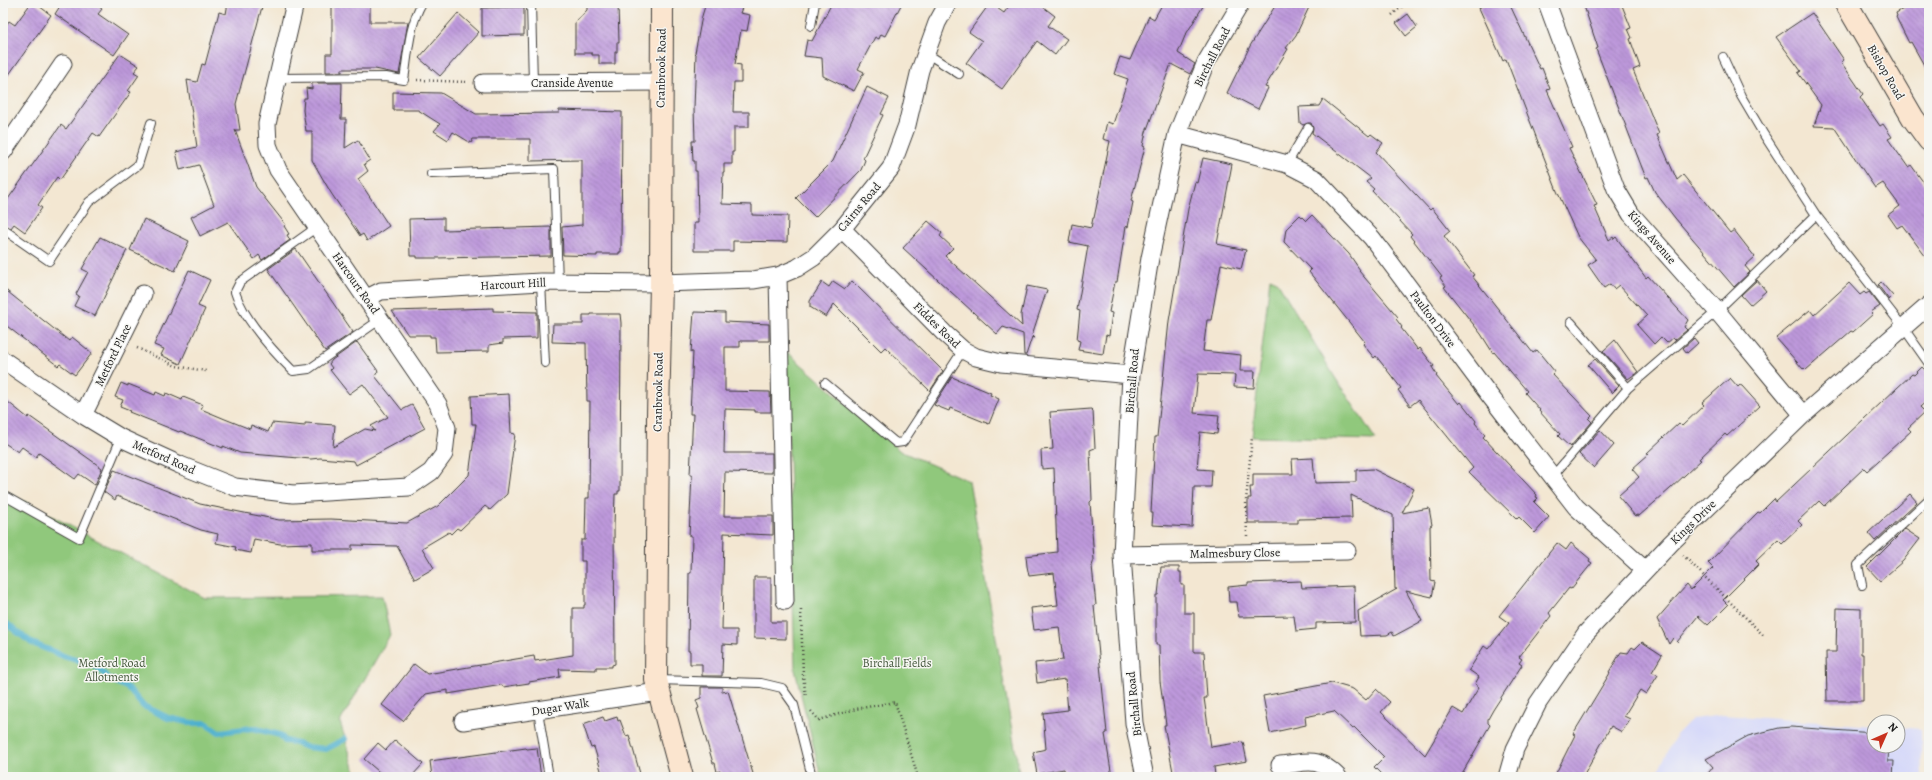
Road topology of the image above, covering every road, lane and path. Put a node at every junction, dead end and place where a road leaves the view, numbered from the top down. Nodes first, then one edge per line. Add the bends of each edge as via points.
1 (295, 3) edge
2 (422, 3) edge
3 (531, 3) edge
4 (662, 3) edge
5 (815, 3) edge
6 (948, 3) edge
7 (1241, 3) edge
8 (1406, 3) edge
9 (1548, 3) edge
10 (1846, 3) edge
11 (1392, 15) dead end
12 (811, 26) dead end
13 (926, 53) junction
14 (1723, 57) dead end
15 (63, 64) dead end
16 (959, 74) dead end
17 (278, 78) junction
18 (404, 80) junction
19 (456, 82) dead end
20 (661, 82) junction
21 (483, 83) dead end
22 (533, 83) junction
23 (152, 123) dead end
24 (1308, 128) dead end
25 (1177, 134) junction
26 (1929, 140) edge
27 (3, 152) edge
28 (1287, 164) junction
29 (431, 174) dead end
30 (1816, 216) junction
31 (317, 227) junction
32 (3, 229) edge
33 (842, 229) junction
34 (778, 276) junction
35 (541, 282) junction
36 (558, 282) junction
37 (661, 283) junction
38 (143, 294) dead end
39 (367, 298) junction
40 (1929, 305) edge
41 (1717, 311) junction
42 (381, 319) junction
43 (1571, 322) dead end
44 (1903, 327) junction
45 (120, 341) junction
46 (963, 350) junction
47 (3, 360) edge
48 (545, 363) dead end
49 (1929, 364) edge
50 (206, 371) dead end
51 (1131, 374) junction
52 (825, 383) dead end
53 (1628, 388) junction
54 (83, 415) junction
55 (1803, 416) junction
56 (1252, 437) dead end
57 (122, 438) junction
58 (1552, 477) junction
59 (347, 491) joint
60 (3, 495) edge
61 (1929, 499) edge
62 (1671, 543) junction
63 (1347, 551) dead end
64 (1247, 553) junction
65 (1122, 555) junction
66 (1645, 570) junction
67 (1862, 586) dead end
68 (793, 603) joint
69 (1765, 637) dead end
70 (657, 686) junction
71 (806, 699) dead end
72 (809, 706) dead end
73 (538, 711) junction
74 (463, 721) dead end
75 (1292, 769) edge
76 (549, 777) edge
77 (682, 777) edge
78 (812, 777) edge
79 (918, 777) edge
80 (1145, 777) edge
81 (1338, 777) edge
82 (1507, 777) edge

1 - 17 street, Harcourt Road
2 - 18 lane via 410,38
3 - 22 lane
4 - 20 main road, Cranbrook Road
5 - 12 lane
6 - 13 street, Cairns Road via 937,23
7 - 25 street, Birchall Road via 1206,62
8 - 11 path
9 - 41 street, Kings Avenue via 1616,189 1631,214
10 - 26 main road, Bishop Road via 1913,118
13 - 16 lane
13 - 33 street, Cairns Road via 907,125 891,168
14 - 30 lane via 1741,96
15 - 27 street
17 - 18 lane via 386,77
17 - 31 street, Harcourt Road via 267,124 268,145 278,170
18 - 19 path
20 - 22 street, Cranside Avenue
20 - 37 main road, Cranbrook Road
21 - 22 street, Cranside Avenue
23 - 32 lane via 138,165 89,202 48,261
24 - 28 lane
25 - 28 street, Paulton Drive
25 - 51 street, Birchall Road via 1150,258
28 - 58 street, Paulton Drive via 1316,179 1372,238
29 - 36 lane via 554,169
30 - 41 lane
30 - 44 lane
31 - 39 street, Harcourt Road
31 - 42 lane via 240,282 234,292 239,306 278,357 293,371 309,369
33 - 34 street, Cairns Road via 814,257
33 - 46 street, Fiddes Road
34 - 37 street, Cairns Road via 753,280
34 - 68 street
35 - 36 street, Harcourt Hill
35 - 39 street, Harcourt Hill via 381,291
35 - 48 lane
36 - 37 street, Harcourt Hill
37 - 70 main road, Cranbrook Road
38 - 45 street, Metford Place
39 - 42 street, Harcourt Road
40 - 44 street, Kings Drive
41 - 53 lane
41 - 55 street, Kings Avenue
42 - 59 street, Harcourt Road via 438,404 447,428 444,454 431,472 409,487
43 - 53 lane
44 - 49 lane
44 - 55 street, Kings Drive
45 - 50 path via 176,366
45 - 54 street, Metford Place
46 - 51 street, Fiddes Road via 976,357 1001,363
46 - 52 lane via 903,442 896,443
47 - 54 street, Metford Road
51 - 65 street, Birchall Road
53 - 58 lane
54 - 57 street, Metford Road
55 - 62 street, Kings Drive
56 - 64 path via 1246,501
57 - 59 street, Metford Road via 235,487 293,494
57 - 60 lane via 79,538
58 - 66 street, Paulton Drive via 1576,507
61 - 67 lane via 1858,565
62 - 66 street, Kings Drive
62 - 69 path
63 - 64 street, Malmesbury Close
64 - 65 street, Malmesbury Close
65 - 80 street, Birchall Road via 1134,723
66 - 82 street, Kings Drive via 1586,633 1538,703 1515,749
68 - 71 path
70 - 73 street, Dugar Walk
70 - 77 main road, Cranbrook Road
70 - 78 lane via 761,683 782,688 794,705
72 - 79 path via 819,720 856,709 895,702
73 - 74 street, Dugar Walk
73 - 76 lane
75 - 81 street via 1314,762 1321,763

